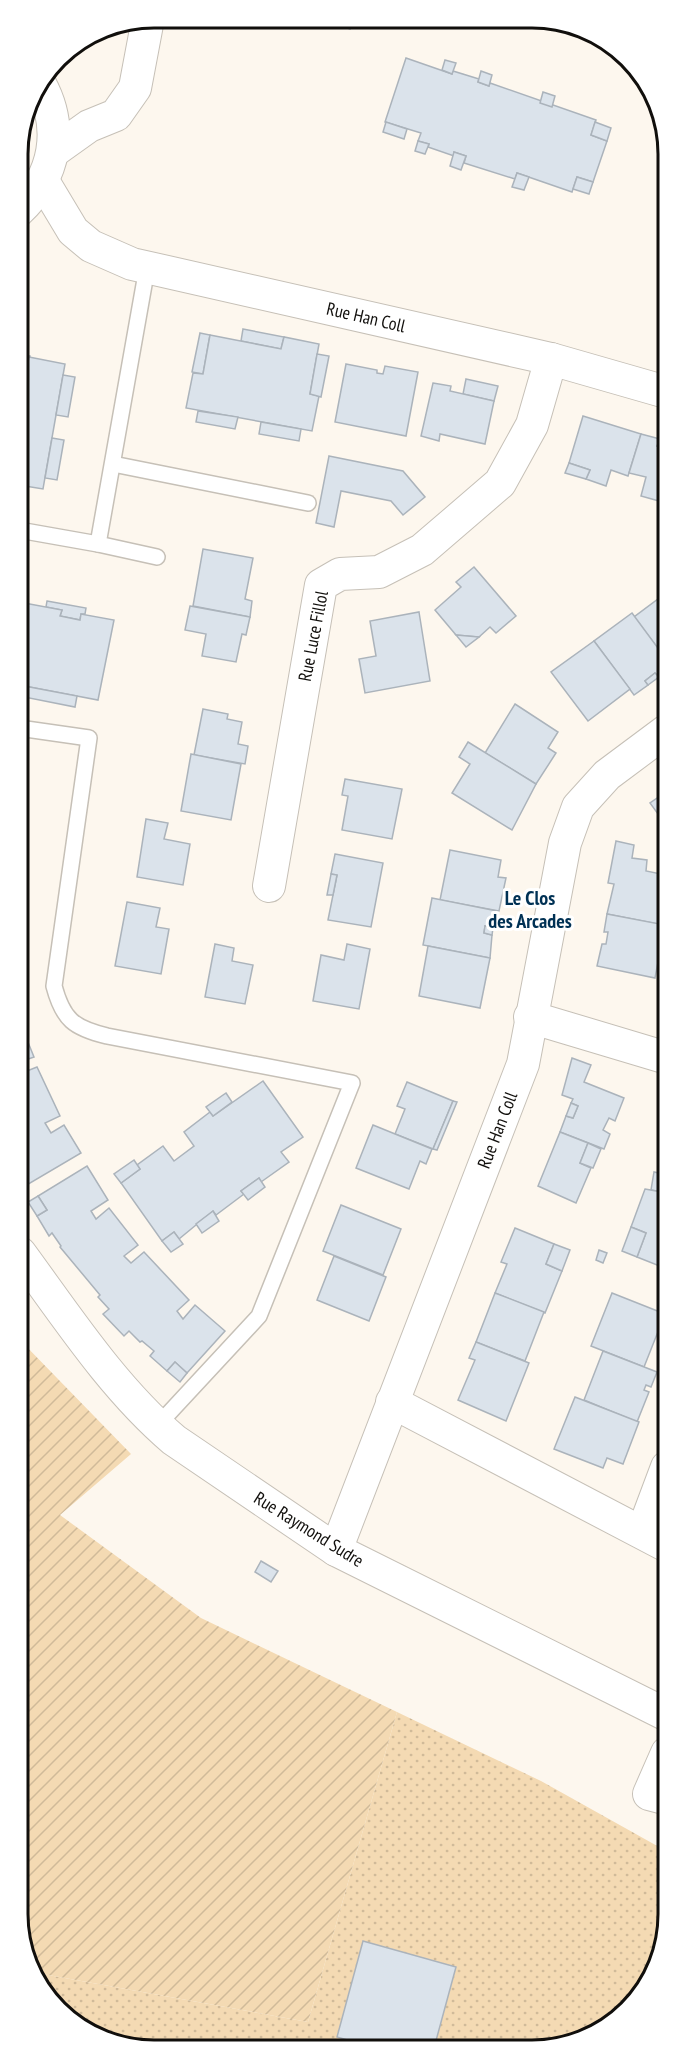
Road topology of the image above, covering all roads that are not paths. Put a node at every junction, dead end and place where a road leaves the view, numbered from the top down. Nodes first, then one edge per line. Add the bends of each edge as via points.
1 (146, 29) edge
2 (45, 93) edge
3 (89, 126) junction
4 (54, 151) junction
5 (43, 180) junction
6 (29, 202) edge
7 (29, 221) edge
8 (73, 231) junction
9 (147, 268) junction
10 (551, 359) junction
11 (658, 390) edge
12 (113, 464) junction
13 (308, 502) dead end
14 (29, 532) edge
15 (98, 544) junction
16 (156, 557) dead end
17 (29, 729) edge
18 (658, 737) edge
19 (269, 886) dead end
20 (530, 1017) junction
21 (657, 1055) edge
22 (28, 1264) edge
23 (392, 1402) junction
24 (157, 1426) junction
25 (655, 1538) edge
26 (336, 1550) junction
27 (657, 1710) edge
28 (657, 1777) edge
29 (657, 1796) edge

1 - 3 street via 135,88 116,115
2 - 3 street
2 - 4 street via 55,126
3 - 4 street
4 - 5 street
5 - 6 street
5 - 8 street, Rue Han Coll
7 - 8 street, Rue Han Coll
8 - 9 street, Rue Han Coll via 91,246
9 - 10 street, Rue Han Coll
9 - 12 lane
10 - 11 street, Rue Han Coll
10 - 19 street, Rue Luce Fillol via 532,424 500,483 422,550 379,572 340,574 321,585
12 - 13 lane
12 - 15 lane
14 - 15 lane
15 - 16 lane
17 - 24 lane via 89,738 54,986 59,1005 71,1022 107,1036 352,1083 260,1316
18 - 20 street, Rue Han Coll via 607,775 578,807 565,843
20 - 21 street
20 - 23 street, Rue Han Coll via 523,1064
22 - 24 street, Rue Raymond Sudre via 89,1347
23 - 25 street
23 - 26 street, Rue Han Coll
24 - 26 street, Rue Raymond Sudre
26 - 27 street, Rue Raymond Sudre
28 - 29 street via 649,1794

